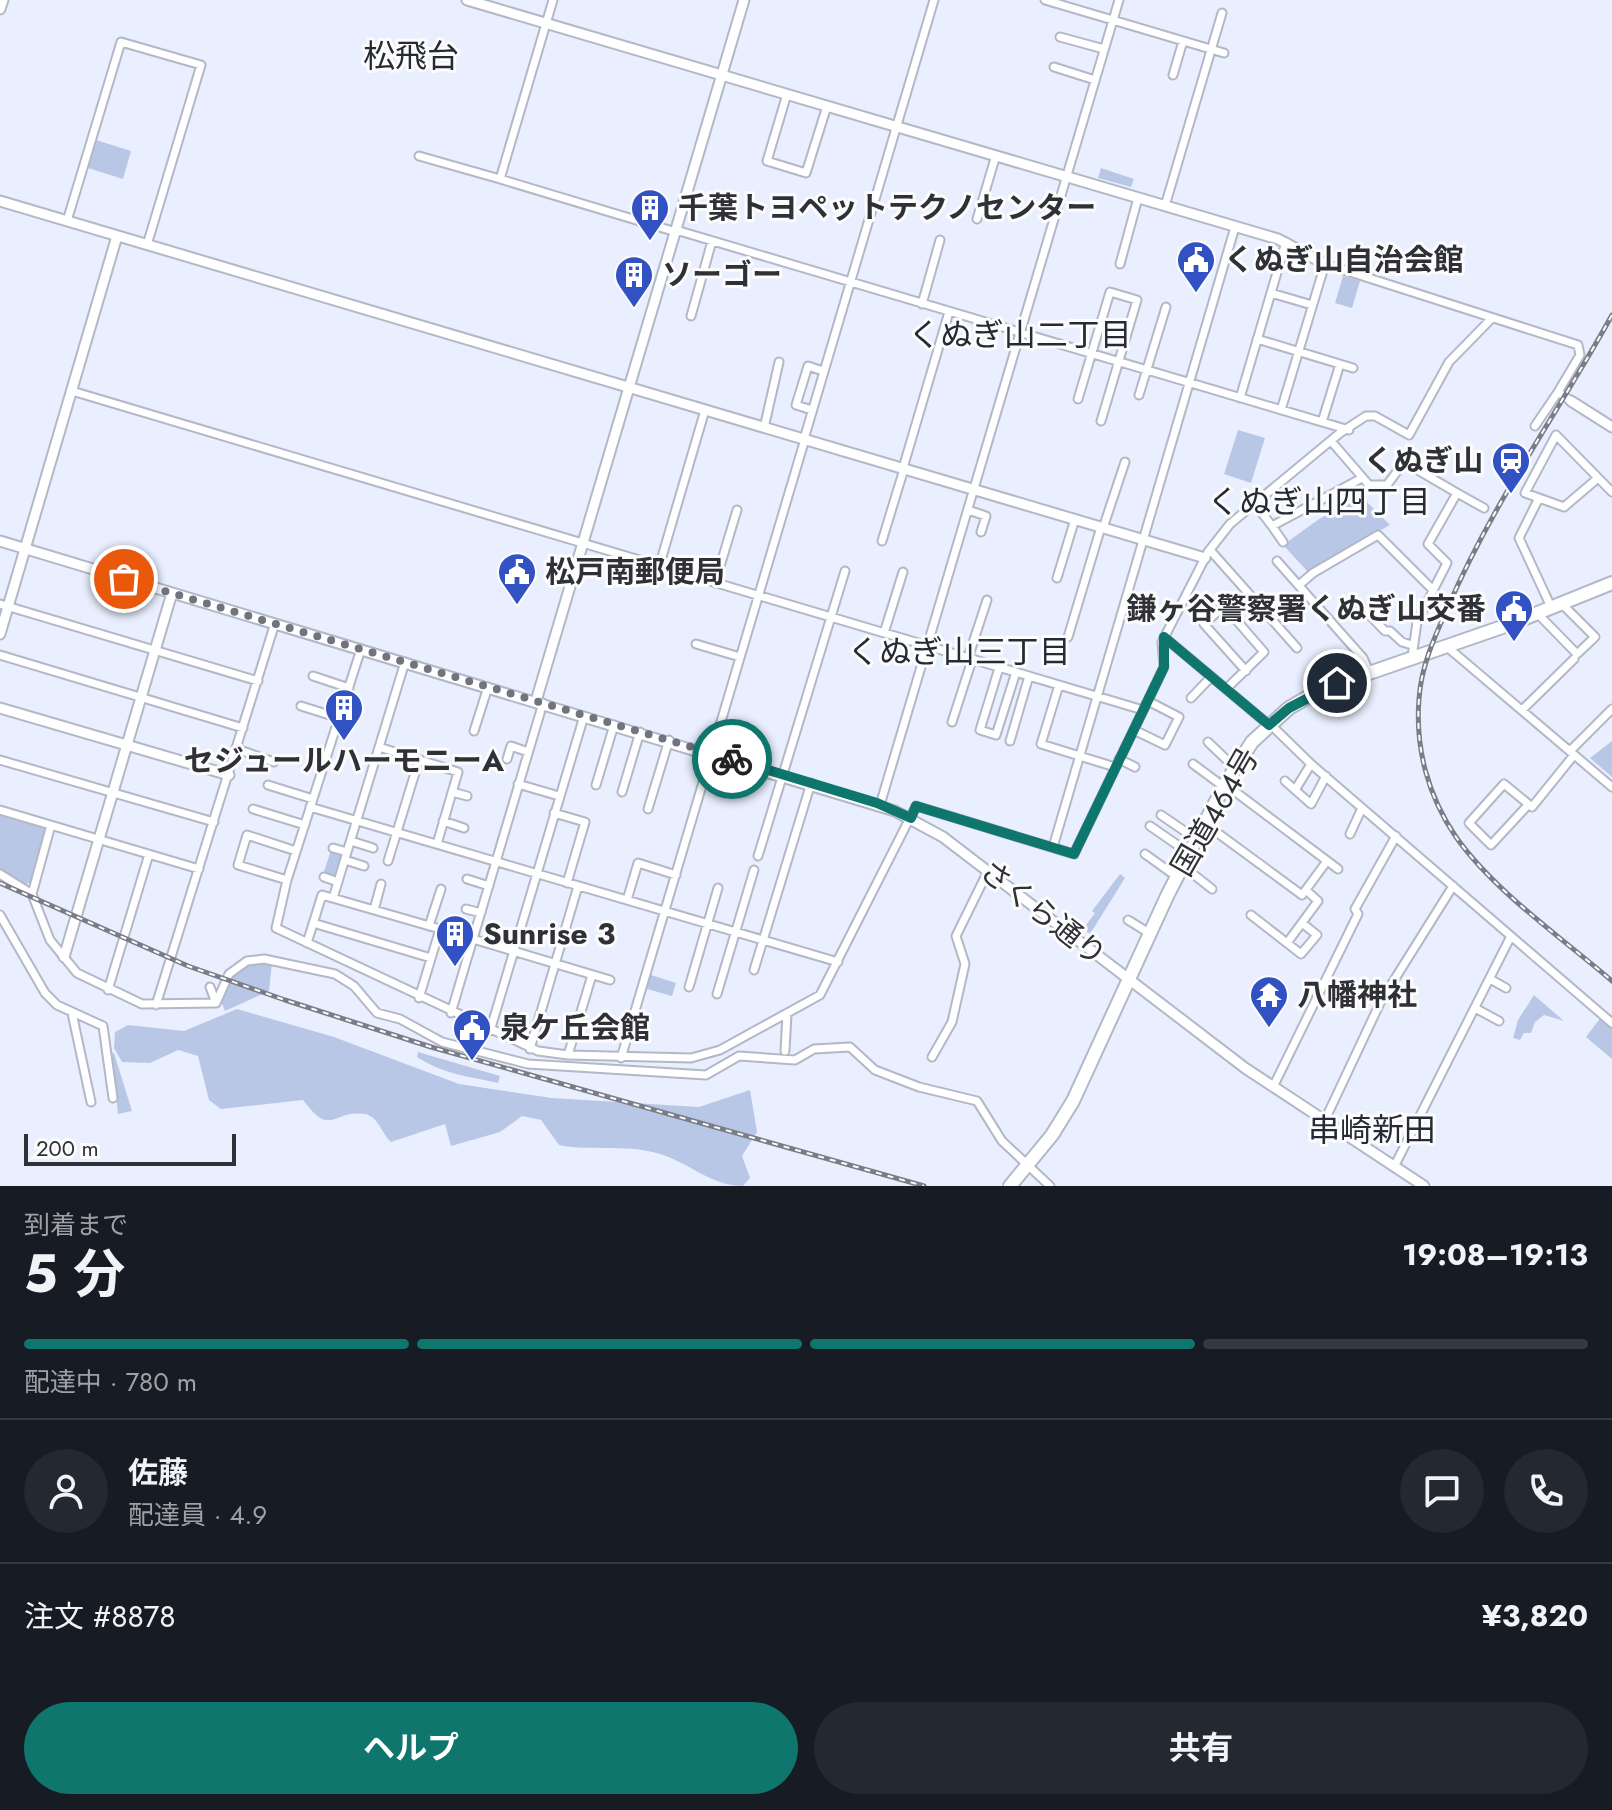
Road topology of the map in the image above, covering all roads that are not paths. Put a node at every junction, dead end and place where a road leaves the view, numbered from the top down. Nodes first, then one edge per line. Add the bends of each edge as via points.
1 (3, 0) edge
2 (467, 0) edge
3 (553, 0) edge
4 (744, 0) edge
5 (934, 0) edge
6 (1045, 0) edge
7 (1119, 0) edge
8 (0, 9) edge
9 (1222, 13) dead end
10 (1113, 21) junction
11 (546, 23) junction
12 (1060, 37) dead end
13 (1183, 41) junction
14 (1104, 49) junction
15 (1211, 49) junction
16 (1224, 53) dead end
17 (1054, 67) dead end
18 (721, 75) junction
19 (1173, 75) dead end
20 (1095, 80) junction
21 (787, 94) junction
22 (827, 106) junction
23 (897, 127) junction
24 (1176, 127) dead end
25 (1187, 131) junction
26 (996, 155) junction
27 (419, 156) dead end
28 (1067, 177) junction
29 (500, 179) junction
30 (1138, 198) junction
31 (0, 201) edge
32 (1165, 206) junction
33 (978, 219) dead end
34 (67, 221) junction
35 (1235, 227) junction
36 (676, 231) junction
37 (117, 236) junction
38 (940, 240) dead end
39 (712, 241) junction
40 (1286, 242) junction
41 (147, 245) junction
42 (1120, 264) dead end
43 (1325, 264) junction
44 (850, 283) junction
45 (1271, 293) junction
46 (922, 304) junction
47 (1312, 305) junction
48 (1166, 307) dead end
49 (949, 312) junction
50 (691, 316) dead end
51 (1492, 318) junction
52 (1020, 333) junction
53 (1257, 339) junction
54 (1299, 351) junction
55 (1092, 353) junction
56 (1119, 361) junction
57 (779, 362) dead end
58 (1340, 364) junction
59 (1353, 368) dead end
60 (1147, 370) junction
61 (823, 371) junction
62 (1190, 383) junction
63 (629, 388) junction
64 (72, 391) junction
65 (1558, 392) junction
66 (1139, 395) dead end
67 (1240, 398) junction
68 (1078, 399) dead end
69 (1571, 401) joint
70 (705, 410) junction
71 (812, 410) junction
72 (1281, 410) junction
73 (1101, 421) dead end
74 (1322, 422) junction
75 (1535, 426) dead end
76 (1612, 427) edge
77 (764, 428) junction
78 (1349, 430) junction
79 (804, 439) junction
80 (1331, 441) junction
81 (1125, 462) dead end
82 (903, 468) junction
83 (1362, 478) junction
84 (1598, 478) junction
85 (974, 489) junction
86 (1612, 492) edge
87 (1457, 493) junction
88 (1538, 500) junction
89 (1255, 504) junction
90 (1484, 508) dead end
91 (737, 510) dead end
92 (968, 510) junction
93 (1075, 519) junction
94 (1272, 526) junction
95 (1102, 527) junction
96 (981, 532) dead end
97 (1144, 539) junction
98 (0, 541) edge
99 (882, 541) dead end
100 (1283, 542) dead end
101 (583, 544) junction
102 (25, 549) junction
103 (1207, 554) junction
104 (1277, 561) dead end
105 (659, 567) junction
106 (845, 571) dead end
107 (903, 572) dead end
108 (1057, 578) dead end
109 (715, 583) junction
110 (1612, 583) edge
111 (1299, 585) junction
112 (1433, 590) junction
113 (172, 593) junction
114 (758, 596) junction
115 (987, 600) dead end
116 (1358, 603) dead end
117 (4, 606) edge
118 (1558, 607) junction
119 (1538, 614) junction
120 (831, 618) junction
121 (275, 623) junction
122 (884, 633) junction
123 (0, 634) edge
124 (1068, 637) dead end
125 (1164, 637) junction
126 (696, 644) dead end
127 (928, 646) junction
128 (1446, 646) junction
129 (1297, 648) dead end
130 (361, 649) junction
131 (155, 650) junction
132 (1412, 651) junction
133 (0, 655) edge
134 (740, 657) junction
135 (970, 659) junction
136 (1574, 659) dead end
137 (405, 662) junction
138 (999, 668) junction
139 (1246, 671) junction
140 (1016, 672) junction
141 (1369, 672) junction
142 (313, 676) dead end
143 (1029, 676) junction
144 (1211, 677) junction
145 (258, 681) junction
146 (1059, 685) junction
147 (488, 687) junction
148 (349, 688) junction
149 (1226, 689) junction
150 (141, 697) junction
151 (1097, 697) junction
152 (1191, 698) dead end
153 (1148, 701) junction
154 (539, 702) junction
155 (301, 706) dead end
156 (0, 708) edge
157 (1612, 709) edge
158 (1143, 710) junction
159 (1522, 710) junction
160 (584, 716) junction
161 (339, 718) junction
162 (952, 722) dead end
163 (614, 725) junction
164 (1270, 725) junction
165 (243, 728) junction
166 (1134, 730) junction
167 (474, 731) dead end
168 (640, 732) junction
169 (669, 740) junction
170 (1010, 741) dead end
171 (1208, 742) dead end
172 (126, 745) junction
173 (379, 747) junction
174 (237, 749) junction
175 (528, 752) junction
176 (712, 753) junction
177 (1572, 753) junction
178 (1080, 755) junction
179 (507, 759) dead end
180 (0, 760) edge
181 (419, 760) junction
182 (274, 762) dead end
183 (1117, 763) junction
184 (1193, 764) dead end
185 (1311, 764) junction
186 (1135, 767) dead end
187 (1234, 767) junction
188 (229, 775) junction
189 (782, 775) junction
190 (1326, 776) junction
191 (1285, 781) dead end
192 (811, 783) junction
193 (518, 784) junction
194 (268, 785) dead end
195 (596, 785) dead end
196 (1224, 785) junction
197 (1612, 786) edge
198 (1295, 790) junction
199 (452, 792) junction
200 (622, 792) dead end
201 (113, 793) junction
202 (467, 796) dead end
203 (559, 796) junction
204 (312, 803) junction
205 (880, 805) junction
206 (1527, 806) junction
207 (1362, 808) junction
208 (253, 809) dead end
209 (648, 809) dead end
210 (0, 810) edge
211 (554, 813) junction
212 (1161, 815) dead end
213 (911, 818) junction
214 (357, 820) junction
215 (443, 821) junction
216 (214, 822) junction
217 (1204, 823) junction
218 (51, 825) junction
219 (305, 825) junction
220 (1150, 826) dead end
221 (464, 828) dead end
222 (1351, 829) dead end
223 (397, 832) junction
224 (1396, 836) junction
225 (1196, 839) junction
226 (99, 840) junction
227 (351, 841) junction
228 (437, 844) junction
229 (1053, 847) junction
230 (333, 848) dead end
231 (373, 848) dead end
232 (296, 851) junction
233 (1189, 853) junction
234 (149, 854) junction
235 (346, 856) junction
236 (758, 856) dead end
237 (1147, 859) dead end
238 (388, 861) dead end
239 (1327, 861) junction
240 (496, 862) junction
241 (364, 866) dead end
242 (199, 869) junction
243 (1338, 869) dead end
244 (754, 870) dead end
245 (988, 871) junction
246 (1180, 872) junction
247 (0, 874) edge
248 (537, 874) junction
249 (676, 875) junction
250 (324, 877) dead end
251 (467, 879) dead end
252 (287, 880) junction
253 (338, 882) junction
254 (567, 883) junction
255 (381, 884) dead end
256 (489, 886) junction
257 (578, 886) junction
258 (1453, 886) junction
259 (718, 888) dead end
260 (441, 889) dead end
261 (1212, 889) dead end
262 (1306, 890) junction
263 (32, 894) junction
264 (333, 898) junction
265 (627, 900) junction
266 (466, 909) dead end
267 (374, 910) junction
268 (665, 911) junction
269 (481, 913) junction
270 (0, 915) edge
271 (1251, 915) dead end
272 (1128, 920) dead end
273 (313, 923) junction
274 (708, 923) junction
275 (1302, 923) junction
276 (429, 926) junction
277 (462, 931) dead end
278 (736, 932) junction
279 (1149, 933) junction
280 (1511, 936) junction
281 (474, 937) junction
282 (763, 940) junction
283 (307, 943) junction
284 (1287, 943) junction
285 (514, 951) junction
286 (64, 957) junction
287 (431, 958) junction
288 (838, 962) junction
289 (555, 964) junction
290 (754, 970) dead end
291 (592, 975) junction
292 (1128, 978) junction
293 (1490, 979) junction
294 (610, 980) dead end
295 (210, 987) dead end
296 (689, 987) dead end
297 (1506, 988) dead end
298 (108, 990) junction
299 (717, 994) dead end
300 (419, 998) junction
301 (216, 1003) junction
302 (156, 1005) junction
303 (1475, 1008) junction
304 (72, 1013) junction
305 (451, 1013) junction
306 (787, 1014) junction
307 (1499, 1021) dead end
308 (1612, 1023) edge
309 (490, 1031) junction
310 (746, 1037) junction
311 (530, 1049) junction
312 (785, 1051) dead end
313 (568, 1055) junction
314 (750, 1056) junction
315 (932, 1057) dead end
316 (621, 1058) junction
317 (1273, 1087) junction
318 (113, 1098) dead end
319 (91, 1102) dead end
320 (1324, 1122) junction
321 (1028, 1165) junction
322 (1394, 1167) junction
323 (1010, 1186) edge
324 (1050, 1186) edge
325 (1424, 1186) edge

1 - 8 street
2 - 11 street
3 - 11 street
4 - 18 street
5 - 23 street
6 - 10 street
7 - 10 street
9 - 15 street
10 - 13 street
10 - 14 street
11 - 18 street
11 - 29 street
12 - 14 street
13 - 15 street
13 - 19 street
14 - 20 street
15 - 16 street
15 - 25 street
17 - 20 street
18 - 21 street
18 - 36 street
20 - 28 street
21 - 22 street
21 - 22 street via 767,161 806,173
22 - 23 street
23 - 26 street
23 - 44 street
24 - 25 street
25 - 32 street
26 - 28 street
26 - 33 street
27 - 29 street
28 - 30 street
28 - 52 street
29 - 36 street
30 - 32 street
30 - 42 street
31 - 34 street
32 - 35 street
34 - 37 street
34 - 41 street via 121,42 201,65
35 - 40 street
35 - 62 street
36 - 39 street
36 - 63 street
37 - 41 street
37 - 64 street
38 - 46 street
39 - 44 street
39 - 50 street
40 - 43 street
40 - 45 street
41 - 63 street
43 - 47 street
43 - 51 street
44 - 46 street
44 - 61 street
45 - 47 street
45 - 53 street
46 - 49 street
47 - 54 street
48 - 60 street
49 - 52 street
49 - 82 street
51 - 65 street via 1578,345 1580,355
51 - 78 street via 1449,362 1409,435 1372,415
52 - 55 street
52 - 85 street
53 - 54 street
53 - 67 street
54 - 58 street
54 - 72 street
55 - 56 street
55 - 56 street via 1110,292 1137,300
55 - 68 street
56 - 60 street
56 - 73 street
57 - 77 street
58 - 59 street
58 - 74 street
60 - 62 street
60 - 66 street
61 - 71 street
61 - 71 street via 808,366 796,405
62 - 67 street
62 - 97 street
63 - 70 street
63 - 101 street
64 - 101 street
64 - 102 street
65 - 69 street
65 - 75 street
67 - 72 street
69 - 76 street
70 - 77 street
70 - 105 street
71 - 79 street
72 - 74 street
74 - 78 street
77 - 79 street
78 - 80 street
79 - 82 street
79 - 114 street
80 - 83 street
80 - 89 street
81 - 95 street
82 - 85 street
82 - 99 street
83 - 87 street via 1369,485 1387,485 1404,462
83 - 94 street
84 - 86 street
84 - 88 street via 1564,507
84 - 88 street via 1557,434 1525,493
85 - 92 street
85 - 93 street
87 - 90 street
87 - 112 street via 1428,544 1447,563
88 - 118 street via 1519,538
89 - 94 street
89 - 103 street via 1217,537
91 - 109 street
92 - 96 street via 986,516
92 - 127 street
93 - 95 street
93 - 108 street
94 - 100 street
95 - 97 street
95 - 124 street
97 - 103 street
97 - 151 street
98 - 102 street, さくら通り
101 - 105 street
101 - 154 street
102 - 113 street, さくら通り
102 - 117 street
103 - 125 street
103 - 129 street
104 - 111 street
105 - 109 street
106 - 120 street
107 - 122 street
109 - 114 street
110 - 118 highway, 国道464号
111 - 112 street via 1378,535
111 - 141 street via 1363,658
112 - 132 street via 1417,622
113 - 121 street, さくら通り
113 - 131 street
114 - 120 street
114 - 134 street
115 - 135 street
116 - 132 street
117 - 123 street
117 - 131 street
118 - 119 highway, 国道464号
118 - 119 street via 1595,637 1577,654
119 - 128 highway, 国道464号
120 - 122 street
120 - 189 street
121 - 130 street, さくら通り
121 - 145 street
122 - 127 street
125 - 144 street
125 - 153 street via 1164,667
126 - 134 street
127 - 135 street
127 - 205 street
128 - 132 highway, 国道464号
128 - 159 street
130 - 137 street, さくら通り
130 - 148 street
131 - 145 street
131 - 150 street
132 - 141 highway, 国道464号
133 - 150 street
134 - 176 street
135 - 138 street
135 - 162 street
136 - 159 street
137 - 147 street, さくら通り
137 - 173 street
138 - 140 street
138 - 140 street via 980,730 996,735
139 - 139 street via 1264,652 1224,606 1204,624
139 - 149 street
140 - 143 street
141 - 164 highway, 国道464号 via 1320,690
142 - 148 street
143 - 146 street
143 - 170 street
144 - 149 street
144 - 152 street
145 - 165 street
146 - 151 street
146 - 178 street via 1041,744
147 - 154 street, さくら通り
147 - 167 street
148 - 161 street
149 - 164 street
150 - 165 street
150 - 172 street
151 - 158 street
151 - 178 street
153 - 158 street
153 - 166 street via 1179,717 1165,745
154 - 160 street, さくら通り
154 - 175 street
155 - 161 street
156 - 172 street
157 - 177 street
158 - 166 street
159 - 177 street
160 - 163 street, さくら通り
160 - 203 street
161 - 204 street
163 - 168 street, さくら通り
163 - 195 street
164 - 185 street
164 - 187 highway, 国道464号
165 - 174 street
166 - 183 street
168 - 169 street, さくら通り
168 - 200 street
169 - 176 street, さくら通り
169 - 209 street
171 - 187 street
172 - 188 street
172 - 201 street
173 - 181 street
173 - 214 street
174 - 182 street
174 - 188 street
175 - 179 street via 511,746
175 - 193 street
176 - 189 street, さくら通り
176 - 249 street
177 - 197 street
177 - 206 street via 1532,807
178 - 183 street
178 - 229 street
180 - 201 street
181 - 199 street via 458,772
181 - 223 street
183 - 186 street
183 - 229 street via 1074,854
184 - 196 street
185 - 190 street
185 - 198 street
187 - 196 highway, 国道464号
188 - 216 street
189 - 192 street, さくら通り
189 - 236 street
190 - 198 street via 1311,804
190 - 207 street
191 - 198 street
192 - 205 street, さくら通り
192 - 282 street
193 - 203 street
193 - 240 street
194 - 204 street
196 - 217 highway, 国道464号
196 - 239 street
199 - 202 street
199 - 215 street
201 - 216 street
201 - 226 street
203 - 211 street
204 - 214 street
204 - 219 street
205 - 213 street, さくら通り
206 - 206 street via 1504,784 1469,823 1491,845
207 - 222 street
207 - 224 street
208 - 219 street
210 - 218 street
211 - 248 street
211 - 254 street via 585,822
212 - 225 street
213 - 229 street via 916,806
213 - 245 street, さくら通り
213 - 288 street
214 - 223 street
214 - 227 street
215 - 221 street
215 - 228 street
216 - 242 street
217 - 225 highway, 国道464号
217 - 262 street via 1302,895
218 - 226 street
218 - 263 street
219 - 232 street
220 - 233 street
223 - 228 street
223 - 238 street
224 - 258 street
224 - 317 street via 1355,909 1358,914
225 - 233 highway, 国道464号
226 - 234 street
226 - 286 street
227 - 231 street
227 - 235 street
228 - 240 street
230 - 235 street
232 - 252 street
232 - 252 street via 247,835 238,865
233 - 246 highway, 国道464号
234 - 242 street
234 - 298 street
235 - 241 street
235 - 253 street
237 - 246 street
239 - 243 street
239 - 262 street
240 - 248 street
240 - 256 street
242 - 302 street
244 - 278 street
245 - 292 street, さくら通り
245 - 315 street via 956,936 965,964 952,1022
246 - 261 street
246 - 279 highway, 国道464号
247 - 263 street
248 - 254 street
248 - 285 street
249 - 265 street via 638,863
249 - 268 street
250 - 253 street
251 - 256 street
252 - 283 street via 276,928
253 - 264 street
254 - 257 street
255 - 267 street
256 - 269 street
257 - 265 street
257 - 289 street
258 - 280 street
258 - 320 street via 1381,1001
259 - 274 street
260 - 276 street
262 - 275 street via 1318,901
263 - 286 street via 50,940
264 - 267 street
264 - 273 street via 322,895
265 - 268 street
266 - 269 street
267 - 276 street
268 - 274 street
268 - 316 street
269 - 281 street
270 - 304 street via 32,976 57,1005
271 - 284 street
272 - 279 street
273 - 283 street
273 - 287 street
274 - 278 street
274 - 296 street
275 - 284 street
275 - 284 street via 1317,935 1301,954
276 - 287 street via 440,929
277 - 281 street
278 - 282 street
278 - 299 street
279 - 292 highway, 国道464号
280 - 293 street
280 - 308 street
281 - 285 street
281 - 305 street
282 - 288 street
282 - 290 street
283 - 300 street
285 - 289 street
285 - 309 street
286 - 298 street via 77,973
287 - 300 street
288 - 306 street via 820,995
289 - 291 street
289 - 311 street
291 - 294 street
291 - 313 street
292 - 317 street, さくら通り
292 - 321 highway, 国道464号 via 1073,1101
293 - 297 street
293 - 303 street
295 - 301 street
298 - 302 street
300 - 305 street
301 - 302 street
301 - 314 street via 229,974 247,961 264,959 335,974 354,986 377,1013 442,1042 528,1064 706,1075 739,1056
303 - 307 street
303 - 322 street
304 - 318 street via 103,1026
304 - 319 street
305 - 309 street
306 - 310 street
306 - 312 street
309 - 311 street
310 - 314 street
310 - 316 street via 691,1058
311 - 313 street
313 - 316 street
314 - 321 street via 795,1060 814,1049 850,1047 875,1070 919,1087 973,1098 1002,1141
317 - 320 street, さくら通り
320 - 322 street, さくら通り
321 - 323 highway, 国道464号
321 - 324 street
322 - 325 street, さくら通り

